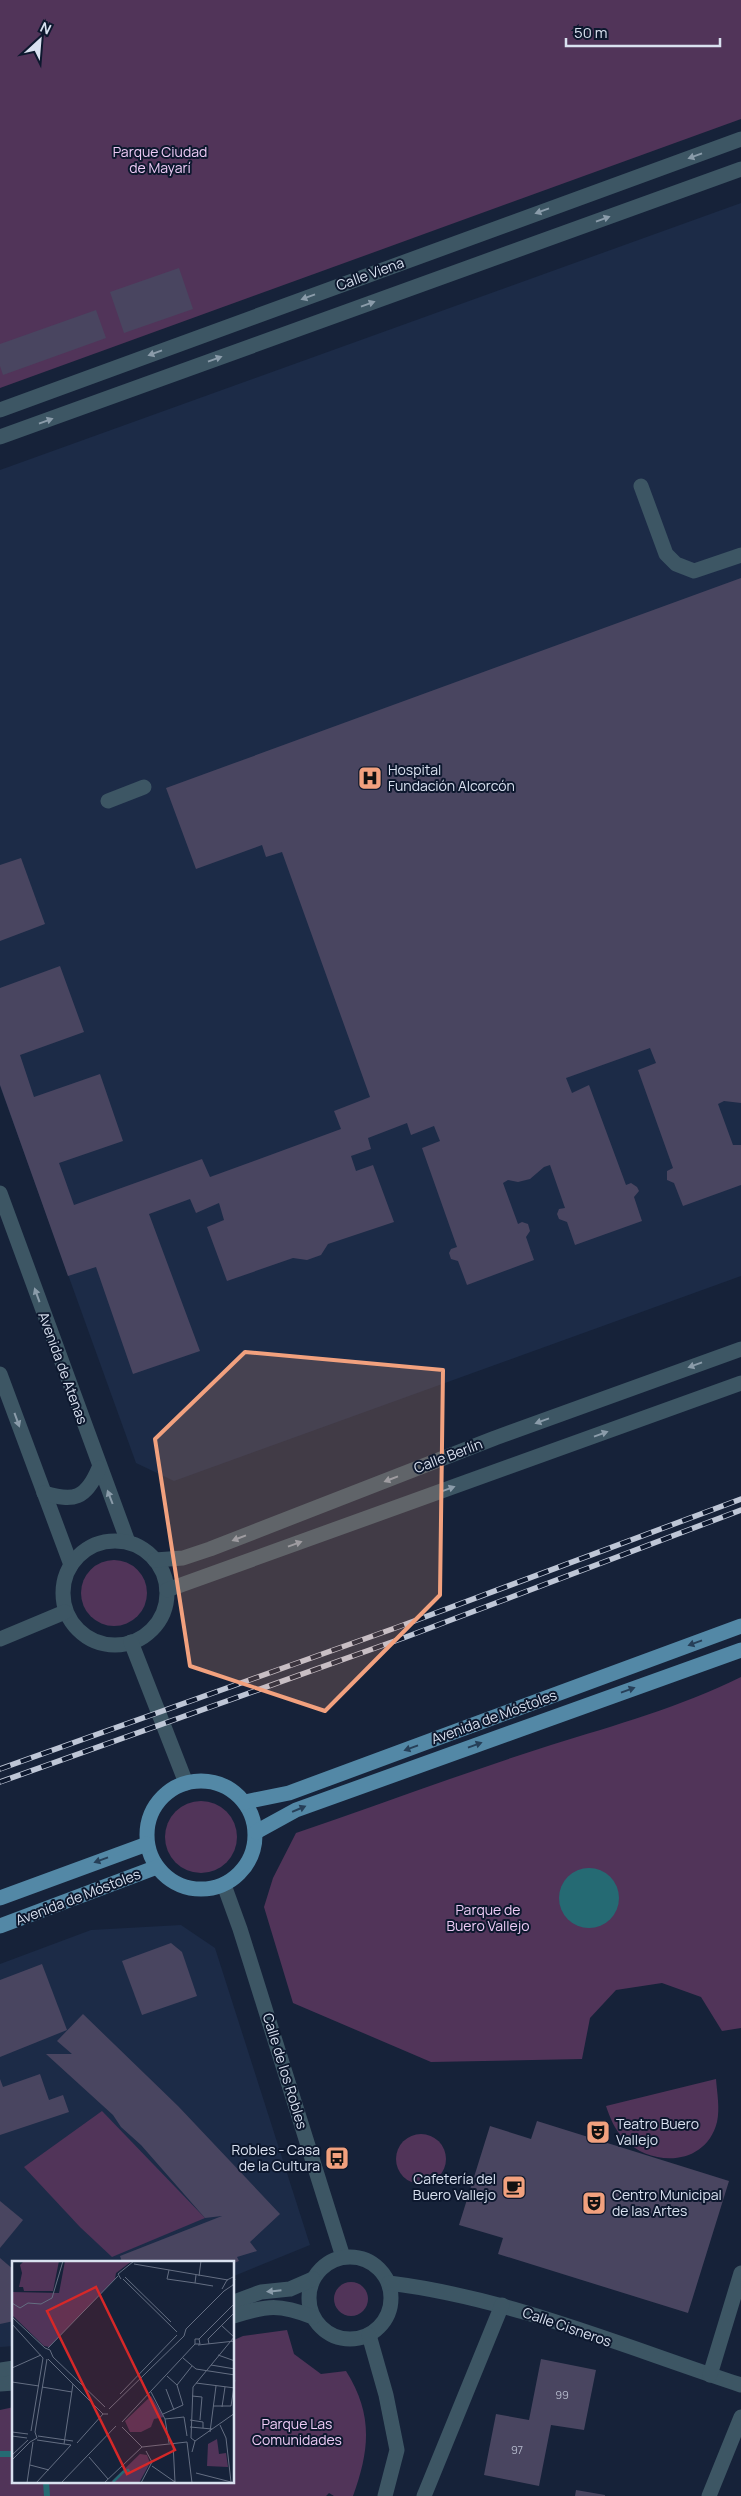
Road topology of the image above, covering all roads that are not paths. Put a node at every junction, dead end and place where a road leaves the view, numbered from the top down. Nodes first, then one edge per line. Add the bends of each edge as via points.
1 (741, 139) edge
2 (741, 169) edge
3 (0, 410) edge
4 (0, 437) edge
5 (641, 486) dead end
6 (741, 555) edge
7 (144, 787) dead end
8 (108, 801) dead end
9 (0, 1193) edge
10 (741, 1349) edge
11 (0, 1374) edge
12 (741, 1383) edge
13 (99, 1468) junction
14 (44, 1493) junction
15 (128, 1542) junction
16 (155, 1560) junction
17 (70, 1565) junction
18 (167, 1590) junction
19 (65, 1612) junction
20 (741, 1626) edge
21 (0, 1639) edge
22 (131, 1642) junction
23 (741, 1650) edge
24 (186, 1783) junction
25 (245, 1802) junction
26 (256, 1832) junction
27 (147, 1844) junction
28 (157, 1868) junction
29 (224, 1885) junction
30 (0, 1898) edge
31 (0, 1926) edge
32 (343, 2257) junction
33 (741, 2273) edge
34 (313, 2279) junction
35 (389, 2283) junction
36 (235, 2302) edge
37 (502, 2305) junction
38 (235, 2316) edge
39 (313, 2317) junction
40 (369, 2335) junction
41 (710, 2374) junction
42 (741, 2385) edge
43 (741, 2417) edge
44 (386, 2496) edge
45 (424, 2496) edge
46 (709, 2496) edge

1 -> 3 street, Calle Viena
4 -> 2 street, Calle Viena
5 - 6 street via 666,554 676,564 694,571
7 - 8 street
13 -> 9 street, Avenida de Atenas
10 -> 16 street, Calle Berlín via 495,1438 210,1549 183,1558
11 -> 14 street
18 -> 12 street
13 - 14 street via 93,1484 78,1497 62,1498
15 -> 13 street, Avenida de Atenas
14 - 17 street
15 - 16 street
15 - 17 street via 96,1544
16 - 18 street via 164,1574
17 - 19 street via 63,1592
18 - 22 street via 165,1607 158,1622
19 - 21 street
19 - 22 street via 83,1634 98,1642 115,1645
20 -> 25 main road, Avenida de Móstoles via 289,1793
22 - 24 street
26 -> 23 main road, Avenida de Móstoles via 296,1810
24 - 25 main road via 218,1784
24 - 27 main road via 172,1789 151,1813
25 - 26 main road
26 - 29 main road via 248,1864
27 - 28 main road
27 -> 30 main road, Avenida de Móstoles
28 - 29 main road via 170,1880 187,1888 205,1890
28 - 31 main road, Avenida de Móstoles
29 - 32 street, Calle de los Robles
32 - 34 street via 320,2269
32 - 35 street via 357,2257 370,2262 382,2271
33 - 41 street
34 -> 36 street via 290,2289 261,2292
34 - 39 street via 309,2298
35 - 37 street, Calle Cisneros via 431,2288
35 - 40 street via 391,2301 386,2318
37 - 41 street, Calle Cisneros
37 - 45 street
38 - 39 street via 262,2306 291,2308
39 - 40 street via 322,2328 345,2339
40 - 44 street via 397,2450
41 - 42 street, Calle Cisneros
43 - 46 street

